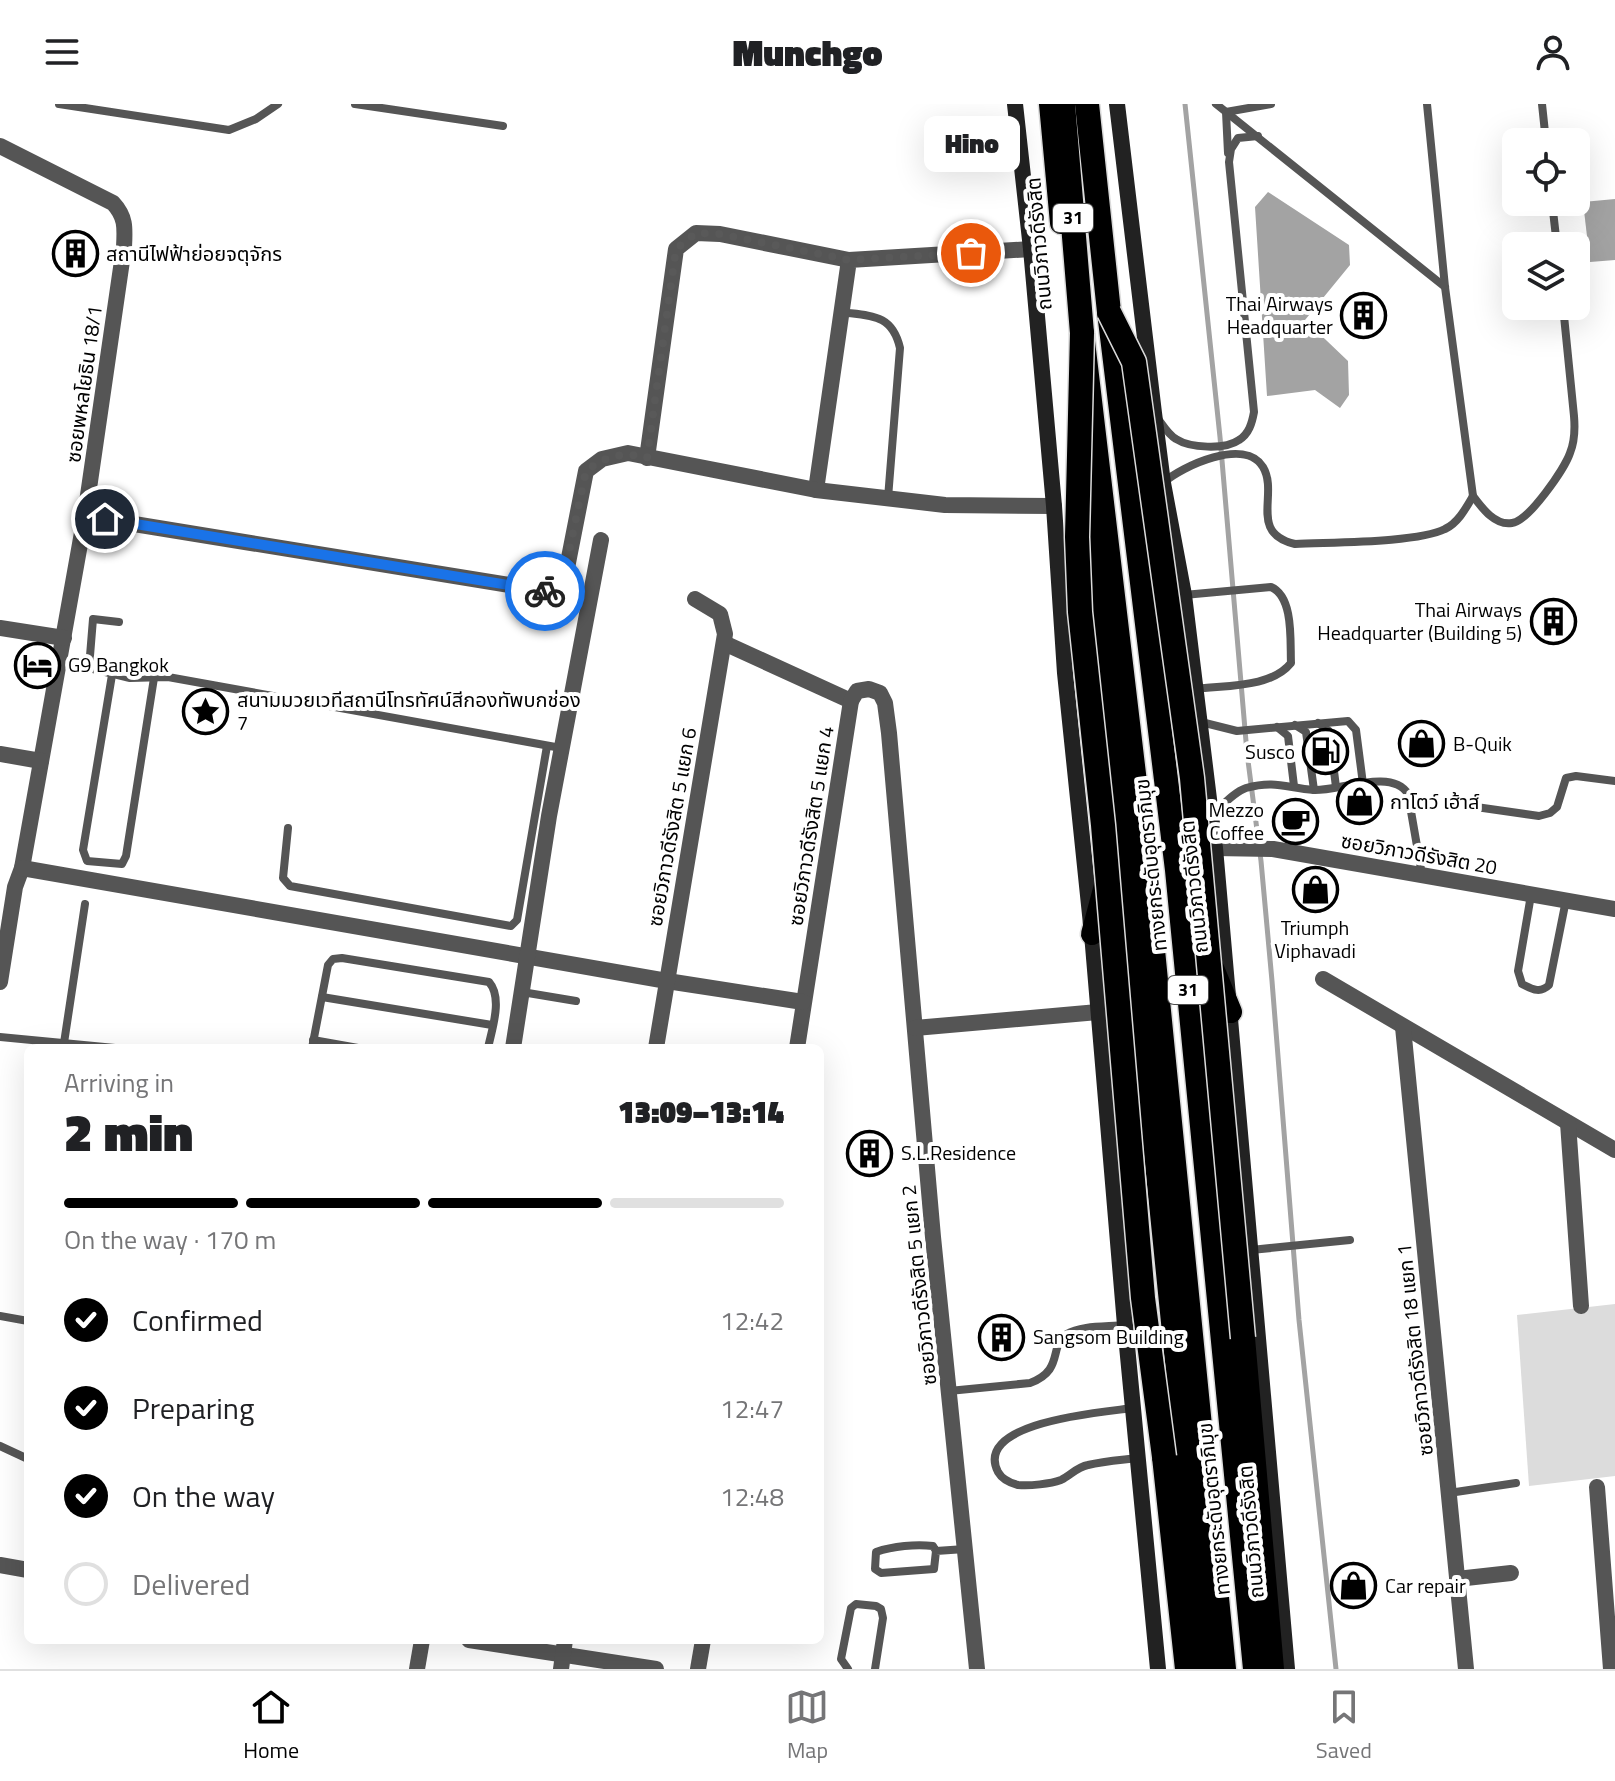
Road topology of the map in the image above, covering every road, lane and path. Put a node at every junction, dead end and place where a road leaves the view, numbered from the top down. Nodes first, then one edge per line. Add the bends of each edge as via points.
1 (59, 104) edge
2 (278, 104) edge
3 (355, 104) edge
4 (1015, 104) edge
5 (1050, 104) edge
6 (1063, 104) edge
7 (1090, 104) edge
8 (1117, 104) edge
9 (1216, 104) edge
10 (1271, 104) edge
11 (1427, 104) edge
12 (1542, 104) edge
13 (1226, 112) junction
14 (503, 126) dead end
15 (1545, 128) edge
16 (1258, 136) junction
17 (0, 146) edge
18 (1229, 162) junction
19 (1023, 250) junction
20 (849, 260) junction
21 (1445, 287) junction
22 (839, 312) junction
23 (1109, 312) junction
24 (1564, 320) edge
25 (1082, 333) junction
26 (1154, 413) junction
27 (647, 458) junction
28 (1163, 483) junction
29 (816, 490) junction
30 (1473, 496) junction
31 (888, 499) junction
32 (1054, 506) junction
33 (85, 516) junction
34 (601, 540) dead end
35 (1184, 595) junction
36 (695, 599) dead end
37 (119, 622) dead end
38 (0, 628) edge
39 (64, 638) junction
40 (724, 643) junction
41 (112, 675) junction
42 (154, 678) junction
43 (1196, 689) junction
44 (851, 701) junction
45 (1201, 722) junction
46 (1317, 723) junction
47 (1294, 725) junction
48 (1276, 727) junction
49 (554, 747) junction
50 (0, 754) edge
51 (41, 761) junction
52 (1615, 781) edge
53 (1363, 784) junction
54 (1294, 786) junction
55 (1336, 787) junction
56 (1314, 790) junction
57 (1455, 804) dead end
58 (1211, 815) junction
59 (1122, 824) junction
60 (288, 828) dead end
61 (1215, 848) junction
62 (22, 868) junction
63 (1422, 875) junction
64 (7, 886) edge
65 (1531, 894) junction
66 (1566, 900) junction
67 (85, 904) dead end
68 (1188, 904) junction
69 (1615, 906) edge
70 (1092, 934) junction
71 (527, 955) junction
72 (1323, 979) dead end
73 (667, 981) junction
74 (0, 982) edge
75 (522, 992) junction
76 (322, 997) junction
77 (576, 1001) dead end
78 (803, 1002) junction
79 (1098, 1012) junction
80 (1231, 1012) junction
81 (492, 1025) junction
82 (1403, 1027) junction
83 (915, 1028) junction
84 (0, 1037) edge
85 (64, 1043) junction
86 (74, 1044) edge
87 (313, 1044) edge
88 (489, 1044) edge
89 (514, 1044) edge
90 (657, 1044) edge
91 (798, 1044) edge
92 (1568, 1123) junction
93 (1615, 1150) edge
94 (1350, 1240) dead end
95 (1251, 1250) junction
96 (1581, 1306) dead end
97 (0, 1316) edge
98 (24, 1320) edge
99 (1125, 1325) junction
100 (949, 1391) junction
101 (1133, 1408) junction
102 (0, 1446) edge
103 (24, 1457) edge
104 (1139, 1458) junction
105 (1516, 1483) dead end
106 (1597, 1487) dead end
107 (1449, 1493) junction
108 (965, 1549) junction
109 (936, 1551) junction
110 (0, 1565) edge
111 (24, 1569) edge
112 (1511, 1573) dead end
113 (1457, 1579) junction
114 (421, 1644) edge
115 (496, 1644) edge
116 (702, 1644) edge
117 (563, 1654) edge
118 (417, 1669) edge
119 (656, 1669) edge
120 (698, 1669) edge
121 (848, 1669) edge
122 (875, 1669) edge
123 (977, 1669) edge
124 (1158, 1669) edge
125 (1187, 1669) edge
126 (1207, 1669) edge
127 (1224, 1669) edge
128 (1257, 1669) edge
129 (1272, 1669) edge
130 (1287, 1669) edge
131 (1466, 1669) edge
132 (1611, 1669) edge

1 - 2 lane via 229,130
3 - 14 lane
4 - 19 main road, ถนนวิภาวดีรังสิต / 31
5 - 59 highway, ถนนวิภาวดีรังสิต / 31
6 - 25 highway, ทางยกระดับอุตราภิมุข / 31
7 - 23 highway, ทางยกระดับอุตราภิมุข / 31
7 - 68 highway, ถนนวิภาวดีรังสิต / 31 via 1105,260
8 - 26 main road, ถนนวิภาวดีรังสิต / 31
9 - 13 lane
10 - 13 lane
11 - 21 lane
12 - 15 lane
13 - 16 lane
13 - 18 lane
16 - 18 lane via 1238,138
16 - 21 lane
17 - 33 street, ซอยพหลโยธิน 18/1 via 89,189 123,213 124,247
18 - 26 lane via 1254,412 1249,429 1229,445 1184,443 1172,437
19 - 20 street
19 - 32 main road, ถนนวิภาวดีรังสิต / 31
20 - 22 street
20 - 27 street via 696,233 676,249
21 - 30 lane
22 - 29 street
22 - 31 lane via 881,318 896,331 900,348
23 - 128 highway, ทางยกระดับอุตราภิมุข / 31 via 1177,870
23 - 129 highway, bridge via 1134,362 1192,778
24 - 30 lane via 1575,431 1570,454 1524,518 1498,521
25 - 125 highway, bridge via 1080,612 1143,1298
25 - 127 highway, ทางยกระดับอุตราภิมุข / 31, bridge via 1144,859
26 - 28 main road, ถนนวิภาวดีรังสิต / 31
27 - 29 street
27 - 33 street via 628,453 602,459 586,471 566,573 552,592
28 - 30 lane via 1213,456 1249,456 1266,471 1268,522 1276,535 1295,544 1426,536 1447,528
28 - 35 main road, ถนนวิภาวดีรังสิต / 31
29 - 31 street
31 - 32 street
32 - 70 main road, ถนนวิภาวดีรังสิต / 31
33 - 39 street, ซอยพหลโยธิน 18/1
34 - 49 street
35 - 43 main road, ถนนวิภาวดีรังสิต / 31
35 - 43 lane via 1271,587 1286,600 1291,663 1285,671 1273,678
36 - 40 street, ซอยวิภาวดีรังสิต 5 แยก 6 via 720,614
37 - 41 lane via 92,622 89,668
38 - 39 street
39 - 51 street, ซอยพหลโยธิน 18/1
40 - 44 street
40 - 73 street, ซอยวิภาวดีรังสิต 5 แยก 6
41 - 42 lane
41 - 42 lane via 83,850 87,861 113,865 126,856
42 - 49 lane
43 - 45 main road, ถนนวิภาวดีรังสิต / 31
44 - 78 street, ซอยวิภาวดีรังสิต 5 แยก 4
44 - 83 street, ซอยวิภาวดีรังสิต 5 แยก 2 via 857,691 869,689 880,693 885,703
45 - 48 lane via 1237,731
45 - 58 main road, ถนนวิภาวดีรังสิต / 31
46 - 47 lane
46 - 53 lane via 1343,720 1355,726
46 - 55 lane via 1329,731
47 - 48 lane
47 - 56 lane via 1306,732
48 - 54 lane via 1288,736
49 - 60 lane via 517,920 511,926 290,886 283,878
49 - 71 street
50 - 51 street
51 - 62 street, ซอยพหลโยธิน 18/1
52 - 57 lane via 1566,778 1558,805 1543,816
53 - 55 lane
53 - 63 lane via 1393,783 1407,791
54 - 56 lane
54 - 58 lane via 1242,789
55 - 56 lane
58 - 61 main road, ถนนวิภาวดีรังสิต / 31
59 - 70 highway
59 - 126 highway, ถนนวิภาวดีรังสิต / 31
61 - 63 street, ซอยวิภาวดีรังสิต 20 via 1259,849
61 - 80 main road, ถนนวิภาวดีรังสิต / 31
62 - 64 street, ซอยพหลโยธิน 18/1
62 - 71 street
63 - 65 street, ซอยวิภาวดีรังสิต 20
64 - 74 street, ซอยพหลโยธิน 18/1
65 - 66 street, ซอยวิภาวดีรังสิต 20
65 - 66 lane via 1518,971 1522,984 1536,991 1549,985
66 - 69 street, ซอยวิภาวดีรังสิต 20
67 - 85 lane
68 - 80 highway
68 - 128 highway, ถนนวิภาวดีรังสิต / 31
70 - 79 main road, ถนนวิภาวดีรังสิต / 31
71 - 73 street
71 - 75 street
72 - 82 street
73 - 78 street
73 - 90 street, ซอยวิภาวดีรังสิต 5 แยก 6
75 - 77 lane
75 - 89 street
76 - 81 lane
76 - 81 lane via 328,965 342,958 489,982 495,989
76 - 87 lane
78 - 91 street, ซอยวิภาวดีรังสิต 5 แยก 4
79 - 83 street
79 - 99 main road, ถนนวิภาวดีรังสิต / 31
80 - 95 main road, ถนนวิภาวดีรังสิต / 31
81 - 88 lane
82 - 92 street
82 - 107 street, ซอยวิภาวดีรังสิต 18 แยก 1
83 - 100 street, ซอยวิภาวดีรังสิต 5 แยก 2
84 - 85 lane
85 - 86 lane
92 - 93 street
92 - 96 street
94 - 95 lane
95 - 130 main road, ถนนวิภาวดีรังสิต / 31
97 - 98 lane
99 - 100 lane via 1069,1332 1049,1374 1030,1383
99 - 101 main road, ถนนวิภาวดีรังสิต / 31
100 - 108 street, ซอยวิภาวดีรังสิต 5 แยก 2
101 - 104 main road, ถนนวิภาวดีรังสิต / 31
101 - 104 lane via 1022,1428 1009,1437 995,1462 1006,1481 1018,1485 1061,1480 1089,1465
102 - 103 lane
104 - 124 main road, ถนนวิภาวดีรังสิต / 31
105 - 107 lane
106 - 132 street
107 - 113 street, ซอยวิภาวดีรังสิต 18 แยก 1
108 - 109 lane
108 - 123 street, ซอยวิภาวดีรังสิต 5 แยก 2
109 - 109 lane via 934,1569 875,1569 876,1552 884,1549 930,1545
110 - 111 street
112 - 113 street
113 - 131 street, ซอยวิภาวดีรังสิต 18 แยก 1
114 - 118 street
115 - 117 street
116 - 120 street
117 - 119 street
121 - 122 lane via 841,1659 846,1625 856,1604 881,1609

